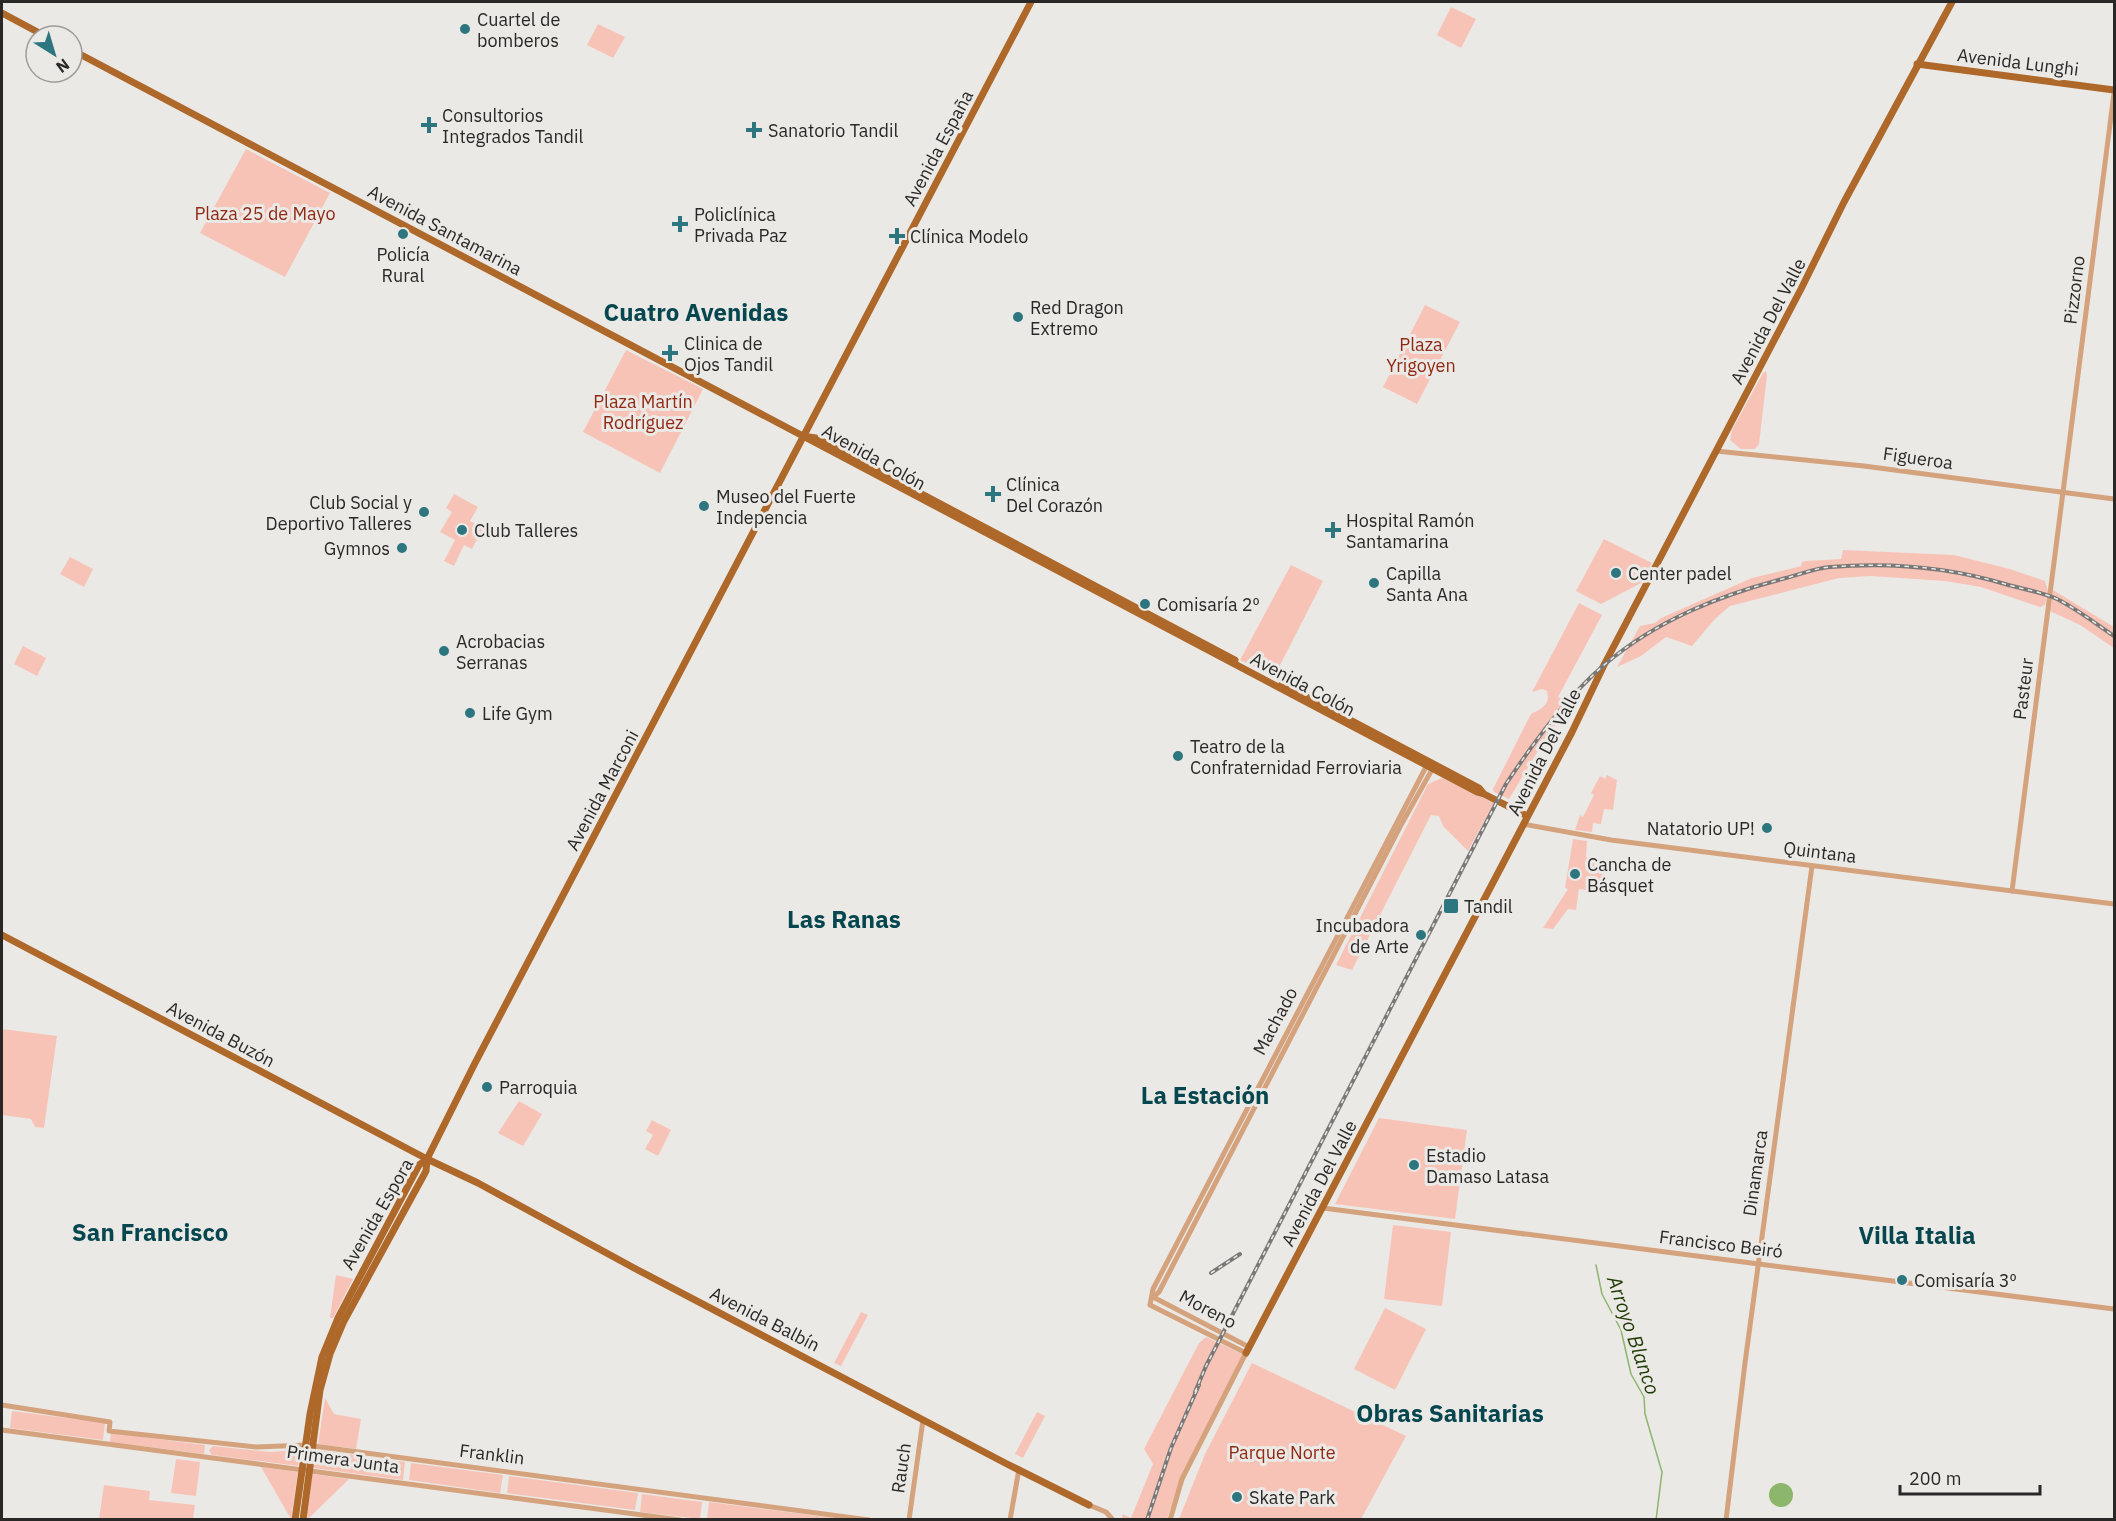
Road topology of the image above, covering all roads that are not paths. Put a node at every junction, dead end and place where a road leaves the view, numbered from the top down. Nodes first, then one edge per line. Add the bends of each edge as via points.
1 (1031, 2) edge
2 (1952, 2) edge
3 (2, 13) edge
4 (24, 25) edge
5 (84, 56) edge
6 (1917, 64) junction
7 (2115, 92) edge
8 (804, 435) junction
9 (1716, 450) junction
10 (2063, 491) junction
11 (2115, 499) edge
12 (1430, 765) junction
13 (1527, 816) junction
14 (1523, 824) junction
15 (1812, 866) junction
16 (2012, 891) junction
17 (2115, 904) edge
18 (2, 935) edge
19 (427, 1159) junction
20 (1323, 1208) junction
21 (1758, 1263) junction
22 (1153, 1297) junction
23 (1150, 1305) joint
24 (2115, 1309) edge
25 (1247, 1350) junction
26 (2, 1405) edge
27 (923, 1420) junction
28 (2, 1430) edge
29 (309, 1445) junction
30 (306, 1469) junction
31 (1019, 1469) junction
32 (1089, 1505) joint
33 (295, 1520) edge
34 (303, 1520) edge
35 (681, 1520) edge
36 (869, 1520) edge
37 (909, 1520) edge
38 (1010, 1520) edge
39 (1113, 1520) edge
40 (1170, 1520) edge
41 (1726, 1520) edge

1 - 8 main road, Avenida España
2 - 6 main road, Avenida Del Valle
3 - 4 main road
5 - 8 main road, Avenida Santamarina
6 - 7 main road, Avenida Lunghi
6 - 9 main road, Avenida Del Valle
7 - 10 street, Pizzorno
8 - 12 main road, Avenida Colón via 896,487
8 - 19 main road, Avenida Marconi
9 - 10 street, Figueroa
9 - 13 main road, Avenida Del Valle
10 - 11 street, Figueroa
10 - 16 street, Pasteur
12 - 13 main road, Avenida Colón
12 - 22 street, Machado via 1159,1292
13 - 14 main road, Avenida Del Valle
14 - 15 street, Quintana via 1611,840
14 - 20 main road, Avenida Del Valle
15 - 16 street, Quintana
15 - 21 street, Dinamarca
16 - 17 street, Quintana
18 - 19 main road, Avenida Buzón
19 - 27 main road, Avenida Balbín
19 - 29 main road, Avenida Espora via 419,1165 332,1331 318,1371
20 - 21 street, Francisco Beiró
20 - 25 main road, Avenida Del Valle
21 - 24 street, Francisco Beiró
21 - 41 street, Dinamarca
22 - 23 street, Machado
22 - 25 street, Moreno
23 - 25 street, Moreno
25 - 40 street, Avenida Del Valle via 1182,1479
26 - 29 street, Franklin via 110,1422 109,1431 257,1447
27 - 31 main road, Avenida Balbín
27 - 37 street, Rauch
28 - 30 street, Primera Junta
29 - 30 main road, Avenida Espora
29 - 36 street, Franklin
30 - 33 main road, Avenida Espora
30 - 34 main road, Avenida Espora
30 - 35 street, Primera Junta
31 - 32 main road, Avenida Balbín
31 - 38 street
32 - 39 street via 1106,1512

